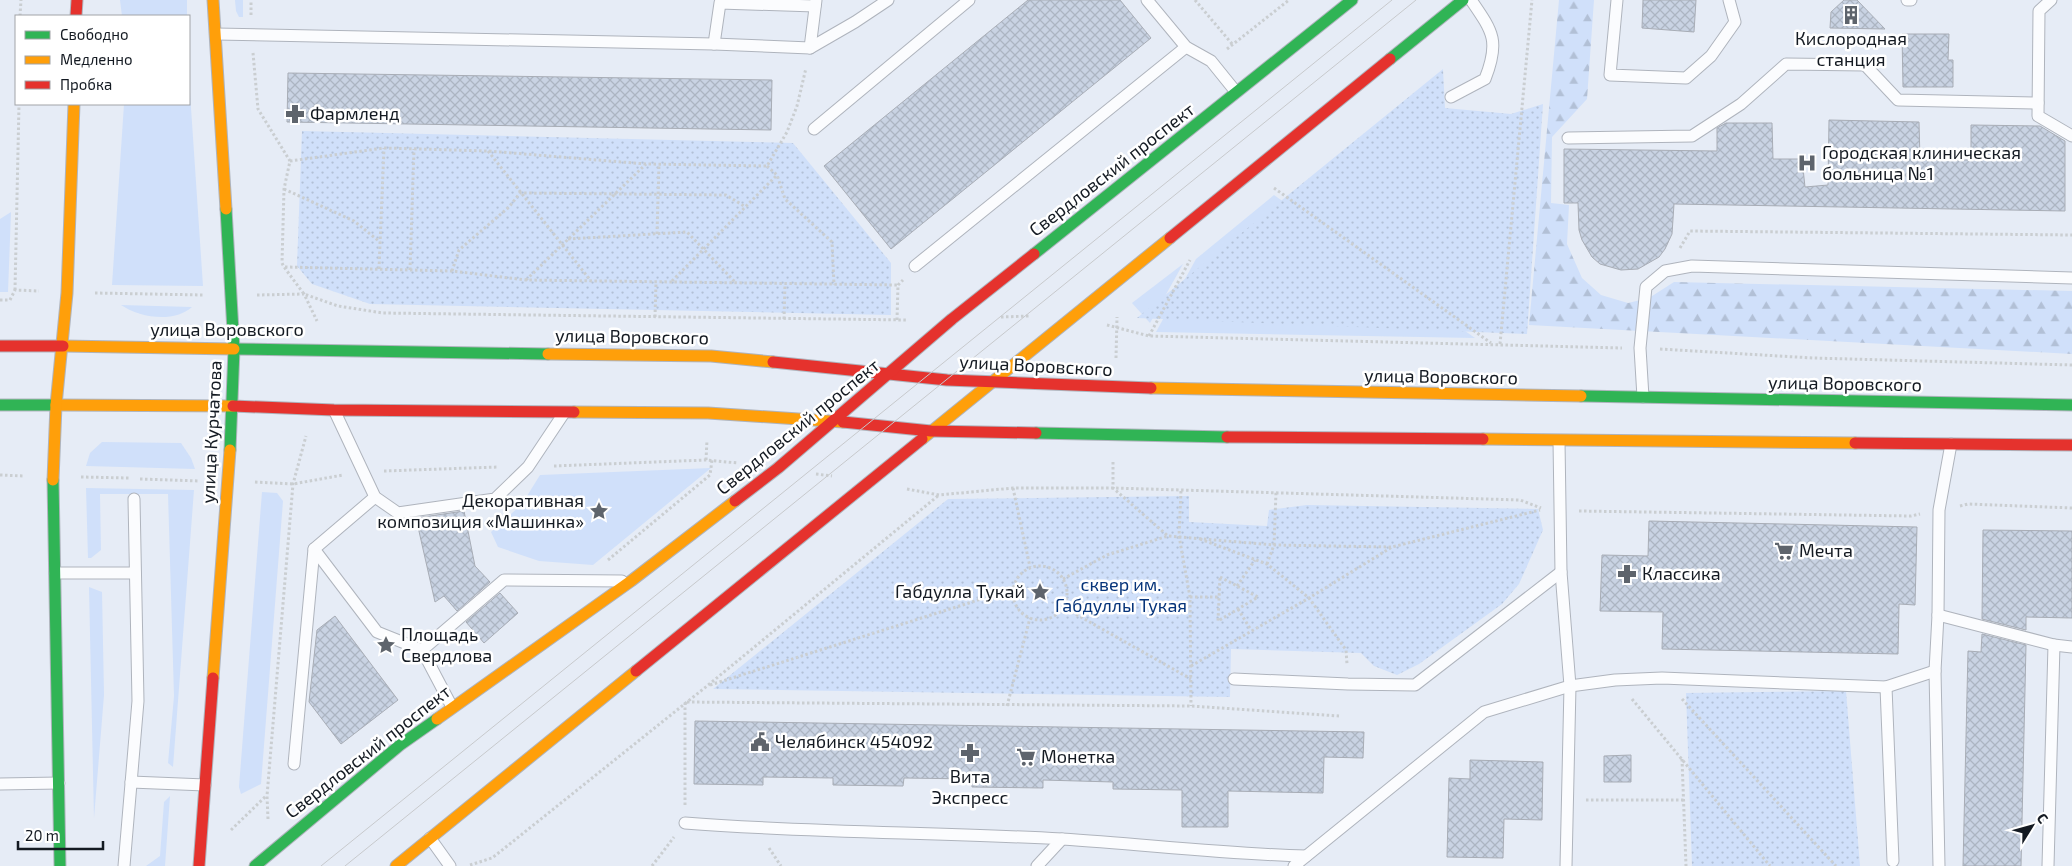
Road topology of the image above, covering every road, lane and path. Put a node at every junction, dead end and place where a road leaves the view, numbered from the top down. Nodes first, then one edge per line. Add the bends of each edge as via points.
1 (21, 0) edge
2 (77, 0) edge
3 (213, 0) edge
4 (888, 0) edge
5 (969, 0) edge
6 (1147, 0) edge
7 (1195, 0) edge
8 (1289, 0) edge
9 (1352, 0) edge
10 (1463, 0) edge
11 (1471, 0) edge
12 (1532, 0) edge
13 (1617, 0) edge
14 (1729, 0) edge
15 (2051, 0) edge
16 (816, 3) edge
17 (20, 15) edge
18 (76, 15) edge
19 (214, 34) junction
20 (714, 44) junction
21 (1233, 45) junction
22 (1186, 47) junction
23 (810, 48) junction
24 (1212, 62) junction
25 (1238, 93) junction
26 (1451, 97) dead end
27 (2038, 103) junction
28 (19, 105) edge
29 (74, 105) edge
30 (814, 128) dead end
31 (2072, 136) edge
32 (1568, 138) dead end
33 (384, 148) junction
34 (414, 149) junction
35 (488, 151) junction
36 (290, 161) dead end
37 (646, 164) junction
38 (660, 164) junction
39 (767, 166) junction
40 (777, 175) junction
41 (1279, 180) dead end
42 (284, 189) dead end
43 (520, 193) junction
44 (615, 194) junction
45 (658, 196) junction
46 (744, 206) junction
47 (657, 234) junction
48 (2072, 235) edge
49 (568, 239) junction
50 (380, 242) junction
51 (563, 244) junction
52 (704, 249) junction
53 (1194, 253) dead end
54 (284, 266) dead end
55 (915, 266) dead end
56 (380, 269) junction
57 (410, 270) junction
58 (452, 271) junction
59 (1666, 271) junction
60 (2072, 278) edge
61 (526, 280) junction
62 (592, 281) junction
63 (656, 282) junction
64 (672, 282) junction
65 (737, 284) junction
66 (785, 284) junction
67 (834, 285) junction
68 (15, 290) junction
69 (67, 292) junction
70 (231, 296) junction
71 (0, 300) edge
72 (1117, 310) dead end
73 (655, 317) dead end
74 (784, 319) dead end
75 (897, 320) dead end
76 (1149, 336) dead end
77 (1491, 343) dead end
78 (1500, 344) dead end
79 (0, 346) edge
80 (63, 346) junction
81 (234, 349) junction
82 (313, 349) junction
83 (890, 374) junction
84 (991, 381) junction
85 (1116, 387) junction
86 (1643, 398) junction
87 (0, 405) edge
88 (56, 405) junction
89 (2072, 405) edge
90 (233, 406) junction
91 (313, 410) junction
92 (334, 410) junction
93 (564, 412) junction
94 (834, 422) junction
95 (931, 431) junction
96 (1114, 435) junction
97 (1559, 441) junction
98 (1950, 444) junction
99 (2072, 445) edge
100 (712, 460) junction
101 (740, 464) dead end
102 (528, 466) junction
103 (362, 471) junction
104 (814, 474) dead end
105 (0, 475) edge
106 (53, 476) junction
107 (836, 477) dead end
108 (228, 482) junction
109 (293, 484) junction
110 (904, 488) dead end
111 (1014, 488) junction
112 (1112, 488) junction
113 (1181, 491) junction
114 (1276, 492) junction
115 (939, 495) junction
116 (375, 497) junction
117 (134, 499) dead end
118 (2072, 508) edge
119 (1561, 510) junction
120 (1939, 510) junction
121 (1168, 536) junction
122 (1179, 536) junction
123 (1194, 537) junction
124 (1274, 545) junction
125 (1392, 547) junction
126 (314, 549) junction
127 (1255, 560) junction
128 (1267, 564) junction
129 (1030, 567) junction
130 (1561, 572) junction
131 (55, 573) junction
132 (135, 573) junction
133 (1063, 579) junction
134 (582, 581) junction
135 (631, 581) junction
136 (1237, 586) junction
137 (1013, 589) junction
138 (1219, 597) junction
139 (1190, 598) junction
140 (1309, 598) junction
141 (1063, 607) junction
142 (1238, 609) junction
143 (1938, 615) junction
144 (1030, 618) junction
145 (1251, 630) junction
146 (2054, 646) junction
147 (2072, 647) edge
148 (422, 650) junction
149 (1191, 666) junction
150 (1935, 671) junction
151 (1662, 678) junction
152 (1191, 679) junction
153 (1234, 680) dead end
154 (1615, 680) junction
155 (1348, 684) junction
156 (707, 686) junction
157 (1570, 686) junction
158 (1886, 687) junction
159 (684, 702) junction
160 (1007, 706) junction
161 (1191, 706) junction
162 (452, 707) junction
163 (1339, 716) dead end
164 (1682, 758) junction
165 (294, 764) dead end
166 (131, 782) junction
167 (59, 783) junction
168 (0, 784) edge
169 (205, 785) junction
170 (1568, 800) junction
171 (1684, 800) junction
172 (685, 823) junction
173 (430, 838) junction
174 (1062, 839) junction
175 (270, 852) junction
176 (1306, 856) junction
177 (1893, 861) dead end
178 (60, 866) edge
179 (124, 866) edge
180 (199, 866) edge
181 (255, 866) edge
182 (396, 866) edge
183 (450, 866) edge
184 (468, 866) edge
185 (652, 866) edge
186 (1037, 866) edge
187 (1294, 866) edge
188 (1566, 866) edge
189 (1686, 866) edge
190 (1770, 866) edge
191 (1836, 866) edge
192 (1939, 866) edge
193 (2048, 866) edge

1 - 17 path
2 - 18 main road
3 - 19 main road, улица Курчатова
4 - 23 lane
5 - 30 lane
6 - 22 lane
7 - 21 path
8 - 21 path
9 - 25 main road, Свердловский проспект
10 - 84 main road
11 - 26 lane via 1493,36 1493,58 1485,79
12 - 78 path
13 - 14 lane via 1610,75 1686,78 1711,56 1735,22
15 - 27 lane via 2039,11
16 - 20 lane via 720,3
16 - 23 lane
19 - 20 lane
19 - 70 main road, улица Курчатова
20 - 23 lane
21 - 24 path
22 - 24 lane
22 - 55 lane
23 - 39 path via 797,106 787,132
24 - 25 lane
25 - 83 main road, Свердловский проспект via 952,319
27 - 31 lane via 2038,116
27 - 32 lane via 1898,100 1865,65 1786,64 1741,104 1692,136
28 - 68 path
29 - 69 main road
33 - 34 path
33 - 36 path
33 - 50 path
34 - 35 path
34 - 57 path
35 - 37 path
35 - 43 path
37 - 38 path
37 - 44 path
38 - 39 path
38 - 45 path
39 - 40 path
40 - 46 path
40 - 67 path via 785,199 832,242
41 - 77 path via 1272,186
42 - 50 path via 354,221
43 - 44 path
43 - 51 path
43 - 58 path via 459,250
44 - 45 path
44 - 49 path
45 - 46 path via 726,195
45 - 47 path
46 - 52 path
47 - 49 path
47 - 52 path via 687,232
48 - 59 path via 1690,231
49 - 51 path
50 - 56 path
51 - 61 path
51 - 62 path
52 - 64 path
52 - 65 path
53 - 76 path
54 - 56 path
56 - 57 path
57 - 58 path
58 - 61 path
59 - 60 lane via 1692,266
59 - 86 lane via 1646,287 1640,348
61 - 62 path
62 - 63 path
63 - 64 path
63 - 73 path
64 - 65 path
65 - 66 path
66 - 67 path
66 - 74 path
67 - 75 path via 898,284
68 - 69 path
68 - 71 path via 10,300
69 - 70 path
69 - 80 main road
70 - 81 main road, улица Курчатова
70 - 82 path via 304,294 318,324
72 - 85 path
79 - 80 main road, улица Воровского
80 - 81 main road, улица Воровского
80 - 88 main road
81 - 82 main road, улица Воровского
81 - 90 main road, улица Курчатова
82 - 83 main road, улица Воровского via 711,356
83 - 84 main road, улица Воровского
83 - 94 main road, Свердловский проспект
84 - 85 main road, улица Воровского
84 - 95 main road
85 - 86 main road, улица Воровского
86 - 89 main road, улица Воровского
87 - 88 main road
88 - 90 main road
88 - 106 main road
90 - 91 main road
90 - 108 main road, улица Курчатова
91 - 92 main road
91 - 109 path
92 - 93 main road
92 - 103 lane
93 - 94 main road via 708,413
93 - 102 lane
94 - 95 main road
94 - 135 main road, Свердловский проспект
95 - 96 main road
95 - 173 main road
96 - 97 main road
96 - 112 path
97 - 98 main road
97 - 119 lane
98 - 99 main road
98 - 120 lane
100 - 101 path
100 - 102 path
100 - 134 path via 710,475
102 - 103 path
102 - 116 lane via 495,499 398,513
103 - 109 path
103 - 116 lane
104 - 107 path
105 - 106 path
106 - 108 path
106 - 131 main road
108 - 109 path
108 - 169 main road, улица Курчатова
109 - 175 path via 267,796
110 - 115 path
111 - 112 path
111 - 115 path
111 - 129 path
112 - 113 path
112 - 121 path
113 - 114 path
113 - 122 path
114 - 124 path
114 - 125 path via 1520,500 1543,509
115 - 156 path
116 - 126 lane
117 - 132 lane
118 - 120 path via 1968,504
119 - 120 path via 1911,516
119 - 130 lane
120 - 143 lane
121 - 122 path
121 - 133 path via 1107,555
122 - 123 path
122 - 139 path
123 - 124 path
123 - 127 path
124 - 125 path
124 - 128 path
125 - 140 path
126 - 148 lane via 376,632
126 - 165 lane
127 - 128 path
127 - 136 path
128 - 140 path
129 - 133 path via 1049,567
129 - 137 path via 1018,576
130 - 155 lane via 1415,685
130 - 157 lane
131 - 132 lane
131 - 167 main road
132 - 166 lane via 138,701
133 - 141 path via 1067,593
134 - 135 lane
134 - 148 lane via 504,580
135 - 162 main road, Свердловский проспект
136 - 138 path via 1220,577
136 - 142 path via 1258,597
137 - 144 path via 1016,607
137 - 156 path
138 - 139 path
138 - 142 path via 1218,621
139 - 149 path
140 - 145 path
140 - 155 path via 1346,650
141 - 144 path via 1049,618
141 - 152 path
142 - 145 path
143 - 146 lane
143 - 150 lane
144 - 160 path
145 - 149 path
146 - 147 lane
146 - 193 lane
148 - 162 lane
149 - 152 path
150 - 158 lane
150 - 192 lane
151 - 154 lane
151 - 158 lane
151 - 191 path
152 - 161 path
153 - 155 lane
154 - 157 lane
154 - 164 path
156 - 159 path
157 - 170 lane
157 - 176 lane via 1484,712
158 - 177 lane
159 - 160 path
159 - 172 path
159 - 184 path via 492,858
160 - 161 path
161 - 163 path
162 - 175 main road, Свердловский проспект via 400,745
164 - 171 path
164 - 190 path
166 - 169 lane
166 - 179 lane
167 - 168 lane
167 - 178 main road
169 - 180 main road, улица Курчатова
170 - 171 path
170 - 188 lane
171 - 189 path
172 - 174 lane
172 - 185 path
173 - 182 main road
173 - 183 lane
174 - 176 lane via 1267,856
174 - 186 lane
175 - 181 main road, Свердловский проспект
176 - 187 lane

